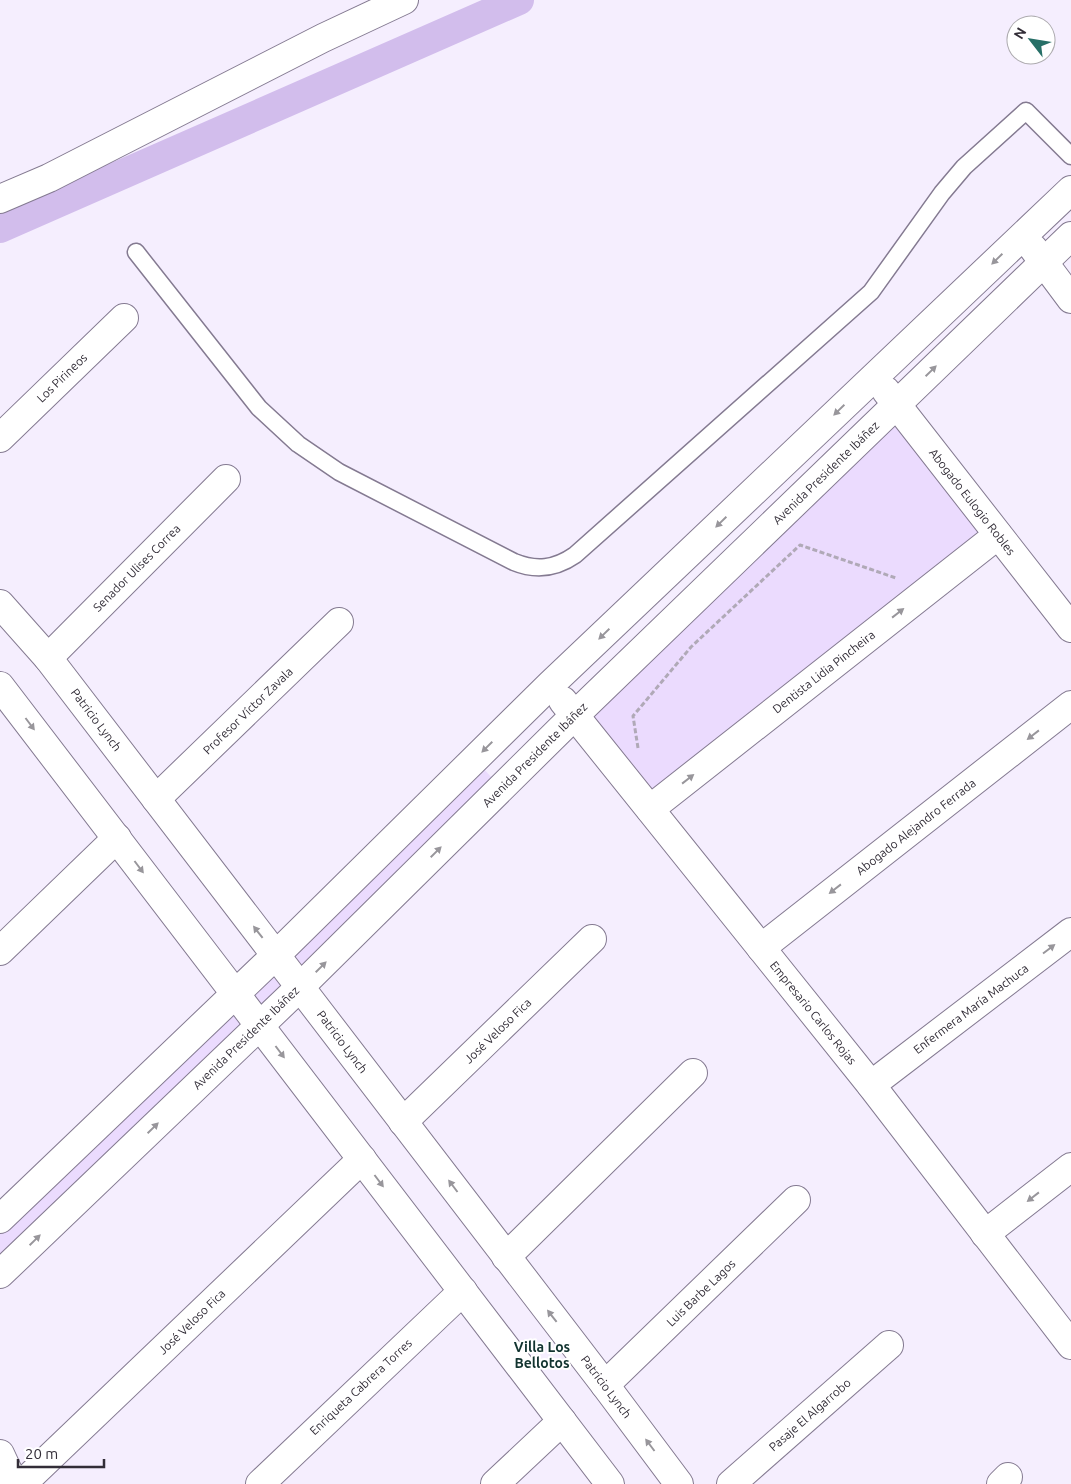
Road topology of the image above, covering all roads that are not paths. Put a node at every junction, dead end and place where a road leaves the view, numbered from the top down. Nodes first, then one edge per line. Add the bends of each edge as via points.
1 (404, 0) edge
2 (1071, 156) edge
3 (1071, 190) edge
4 (0, 199) edge
5 (1023, 235) junction
6 (1071, 236) edge
7 (136, 252) dead end
8 (1044, 262) junction
9 (1071, 299) edge
10 (124, 318) dead end
11 (874, 376) junction
12 (896, 406) junction
13 (0, 438) edge
14 (226, 479) dead end
15 (998, 535) junction
16 (0, 604) edge
17 (339, 622) dead end
18 (1071, 628) edge
19 (48, 658) junction
20 (550, 685) junction
21 (3, 695) edge
22 (1071, 706) edge
23 (575, 716) junction
24 (156, 800) junction
25 (650, 810) junction
26 (117, 838) junction
27 (1071, 932) edge
28 (592, 940) dead end
29 (761, 948) junction
30 (0, 951) edge
31 (276, 955) junction
32 (300, 987) junction
33 (236, 994) junction
34 (260, 1025) junction
35 (693, 1073) dead end
36 (871, 1085) junction
37 (404, 1122) junction
38 (362, 1159) junction
39 (1071, 1167) edge
40 (796, 1200) dead end
41 (0, 1219) edge
42 (985, 1234) junction
43 (506, 1257) junction
44 (0, 1274) edge
45 (463, 1291) junction
46 (888, 1345) dead end
47 (1071, 1345) edge
48 (605, 1385) junction
49 (562, 1421) junction
50 (0, 1454) edge
51 (14, 1484) edge
52 (22, 1484) edge
53 (260, 1484) edge
54 (495, 1484) edge
55 (610, 1484) edge
56 (679, 1484) edge
57 (731, 1484) edge

1 - 4 street via 322,38 49,178
2 - 7 lane via 1026,111 964,168 942,193 871,292 575,555 556,566 545,568 514,562 339,472 298,444 259,408
3 - 5 street
5 - 8 street
5 -> 11 street
6 - 8 street, Avenida Presidente Ibáñez
8 - 9 street
12 -> 8 street, Avenida Presidente Ibáñez
10 - 13 street, Los Pirineos
11 - 12 street, Abogado Eulogio Robles
11 -> 20 street
12 - 15 street, Abogado Eulogio Robles
12 - 23 street, Avenida Presidente Ibáñez
14 - 19 street, Senador Ulises Correa
15 - 18 street, Abogado Eulogio Robles
25 -> 15 street, Dentista Lidia Pincheira
16 - 19 street, Patricio Lynch
17 - 24 street, Profesor Víctor Zavala
19 - 24 street, Patricio Lynch
20 - 23 street, Empresario Carlos Rojas
20 -> 31 street
21 -> 26 street
22 -> 29 street, Abogado Alejandro Ferrada
23 - 25 street, Empresario Carlos Rojas
32 -> 23 street, Avenida Presidente Ibáñez
31 -> 24 street, Patricio Lynch
25 - 29 street, Empresario Carlos Rojas
26 - 30 street
26 -> 33 street
36 -> 27 street, Enfermera María Machuca
28 - 37 street, José Veloso Fica
29 - 36 street, Empresario Carlos Rojas
31 - 32 street, Patricio Lynch
31 - 33 street
32 - 34 street, Avenida Presidente Ibáñez
32 - 37 street, Patricio Lynch
33 - 34 street
33 - 41 street
34 -> 38 street
44 -> 34 street, Avenida Presidente Ibáñez
35 - 43 street
36 - 42 street, Empresario Carlos Rojas
43 -> 37 street, Patricio Lynch
38 -> 45 street
38 - 52 street, José Veloso Fica
39 -> 42 street
40 - 48 street, Luis Barbe Lagos
42 - 47 street, Empresario Carlos Rojas
48 -> 43 street, Patricio Lynch
45 - 49 street
45 - 53 street, Enriqueta Cabrera Torres
46 - 57 street, Pasaje El Algarrobo
56 -> 48 street, Patricio Lynch
49 - 54 street
49 - 55 street
50 - 51 street

